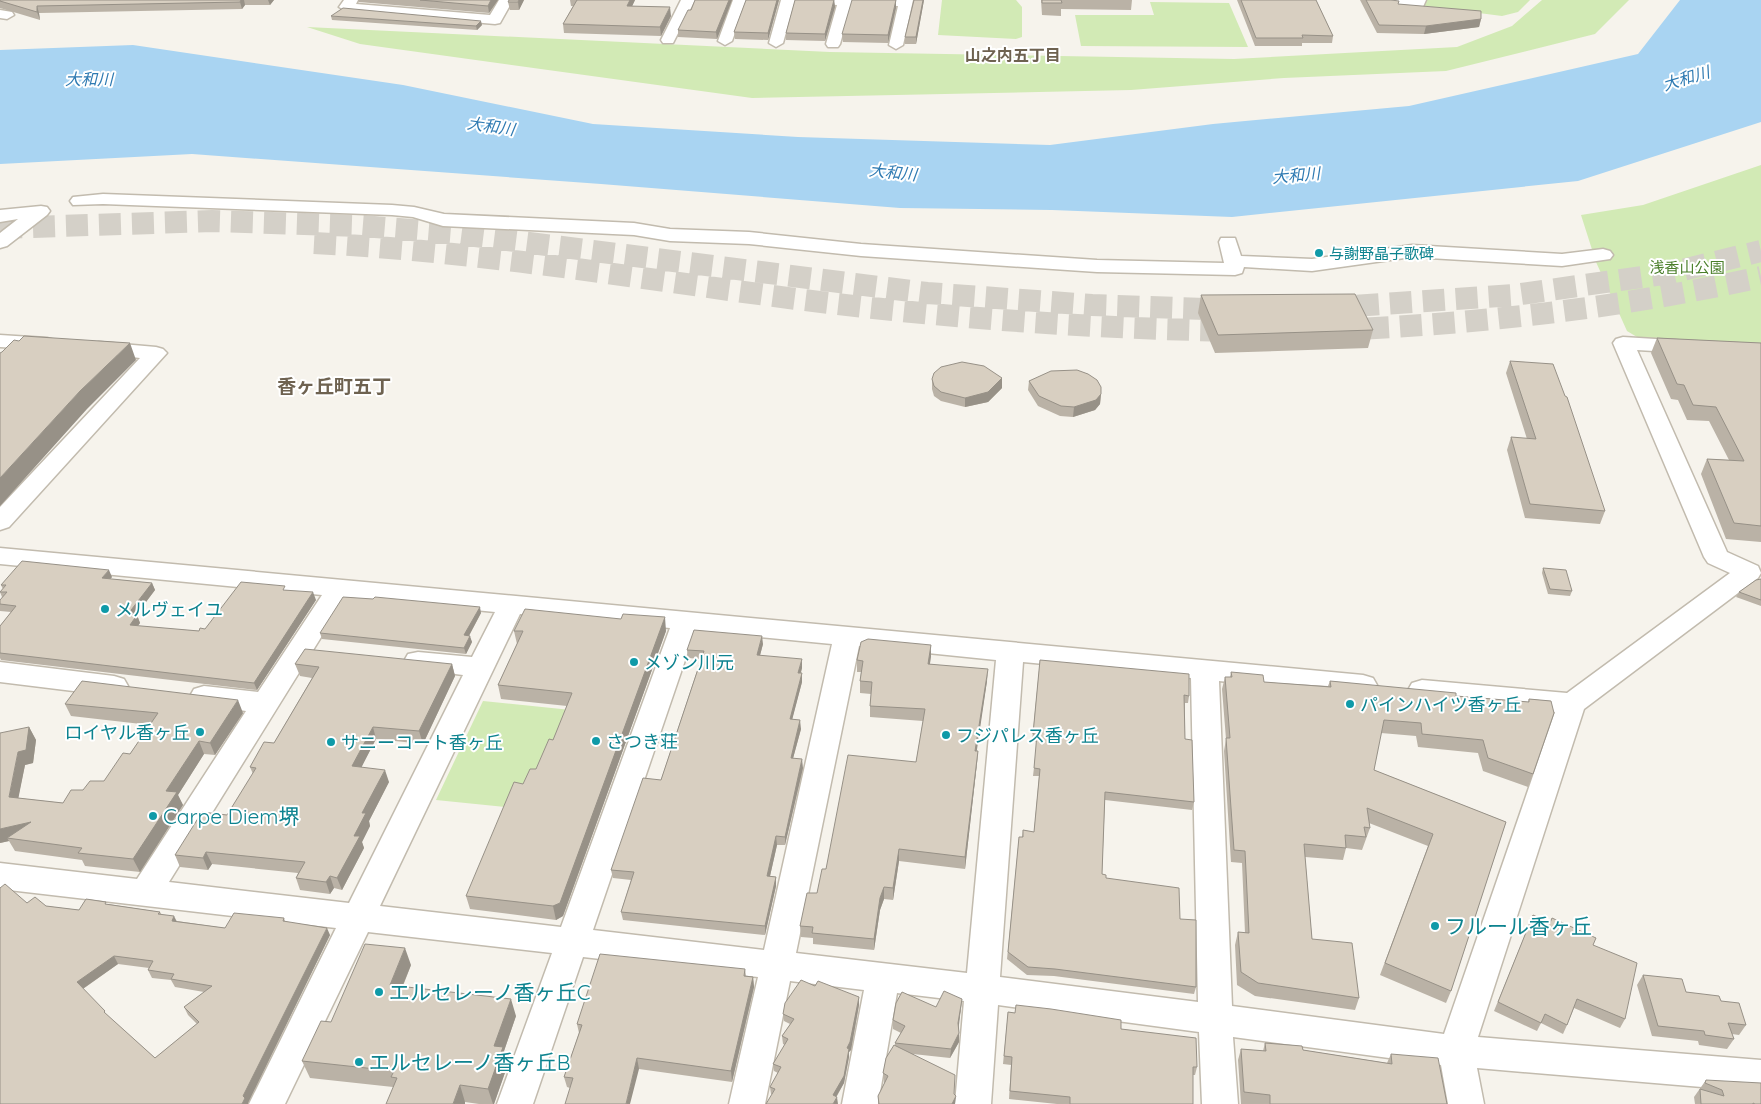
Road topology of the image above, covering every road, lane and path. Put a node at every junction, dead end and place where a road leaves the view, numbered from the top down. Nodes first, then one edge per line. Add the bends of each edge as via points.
1 (351, 0) edge
2 (506, 0) edge
3 (688, 0) edge
4 (740, 0) edge
5 (788, 0) edge
6 (821, 0) edge
7 (845, 0) edge
8 (1377, 0) edge
9 (1419, 0) edge
10 (906, 1) edge
11 (668, 40) dead end
12 (725, 41) dead end
13 (776, 43) dead end
14 (833, 44) dead end
15 (896, 45) dead end
16 (79, 201) dead end
17 (0, 216) edge
18 (0, 242) edge
19 (1228, 242) dead end
20 (1603, 255) dead end
21 (1233, 261) junction
22 (11, 342) edge
23 (1712, 349) edge
24 (0, 363) edge
25 (0, 522) edge
26 (0, 556) edge
27 (1755, 574) edge
28 (339, 588) junction
29 (511, 605) junction
30 (685, 622) junction
31 (847, 638) junction
32 (301, 649) junction
33 (329, 652) edge
34 (1010, 653) junction
35 (396, 658) edge
36 (481, 667) junction
37 (1205, 671) junction
38 (0, 672) edge
39 (138, 688) edge
40 (177, 693) edge
41 (266, 703) junction
42 (1572, 704) junction
43 (0, 876) edge
44 (145, 893) junction
45 (360, 918) junction
46 (571, 943) junction
47 (777, 967) junction
48 (882, 978) junction
49 (984, 989) junction
50 (1215, 1018) junction
51 (1456, 1051) junction
52 (1761, 1076) edge
53 (267, 1104) edge
54 (515, 1104) edge
55 (747, 1104) edge
56 (860, 1104) edge
57 (973, 1104) edge
58 (1220, 1104) edge
59 (1466, 1104) edge

1 - 2 street via 346,7 496,20
3 - 11 street
4 - 12 street
5 - 13 street
6 - 7 street
7 - 10 street
7 - 14 street
8 - 9 street via 1417,6
10 - 15 street
16 - 21 street via 392,210 443,220 634,229 670,235 776,240 861,250 1097,266 1235,269
17 - 18 street via 41,211
19 - 21 street
20 - 21 street via 1562,260 1412,251 1312,265
22 - 24 street
22 - 25 street via 156,353
23 - 27 street via 1623,343 1718,557
26 - 28 street
27 - 42 street
28 - 29 street
28 - 32 street
29 - 30 street
29 - 36 street
30 - 31 street
30 - 46 street
31 - 34 street
31 - 47 street
32 - 33 street
32 - 41 street
34 - 37 street
34 - 49 street
35 - 36 street
36 - 45 street
37 - 42 street
37 - 50 street
38 - 39 street
40 - 41 street
41 - 44 street
42 - 51 street
43 - 44 street
44 - 45 street
45 - 46 street
45 - 53 street
46 - 47 street
46 - 54 street
47 - 48 street
47 - 55 street
48 - 49 street
48 - 56 street
49 - 50 street
49 - 57 street
50 - 51 street
50 - 58 street
51 - 52 street
51 - 59 street

